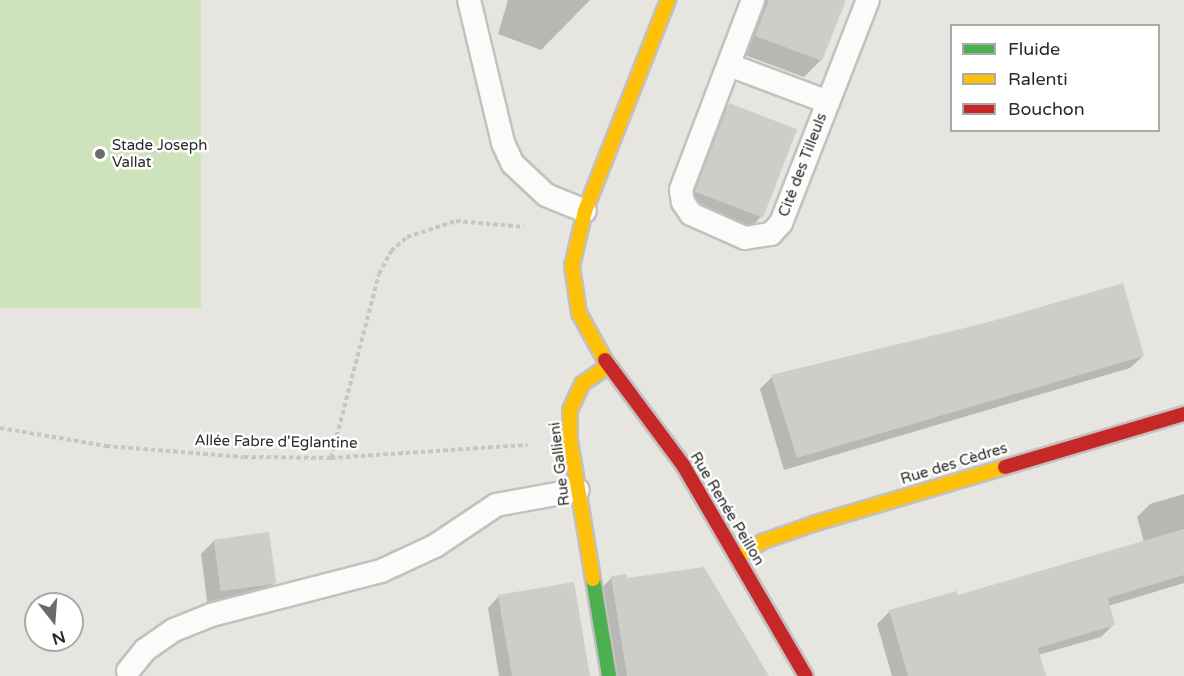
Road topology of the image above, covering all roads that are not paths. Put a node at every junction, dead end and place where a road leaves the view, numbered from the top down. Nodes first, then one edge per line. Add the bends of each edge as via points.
1 (469, 0) edge
2 (668, 0) edge
3 (753, 0) edge
4 (868, 0) edge
5 (729, 65) junction
6 (828, 102) junction
7 (585, 211) junction
8 (608, 366) junction
9 (1184, 414) edge
10 (579, 490) junction
11 (737, 557) junction
12 (128, 671) dead end
13 (609, 676) edge
14 (806, 676) edge

1 - 7 lane via 503,143 513,164 546,195
2 - 7 street
3 - 5 lane, Cité des Tilleuls
4 - 6 lane, Cité des Tilleuls
5 - 6 lane
5 - 6 lane, Cité des Tilleuls via 681,190 691,214 745,238 771,234 781,223
7 - 8 street via 572,266 579,313
8 - 10 street, Rue Gallieni via 582,384 570,410
8 - 11 street, Rue Renée Peillon via 682,465
9 - 11 street, Rue des Cèdres via 816,523 764,541
10 - 12 lane via 496,505 435,546 381,571 211,615 174,630 145,650
10 - 13 street, Rue Gallieni
11 - 14 street, Rue Renée Peillon

